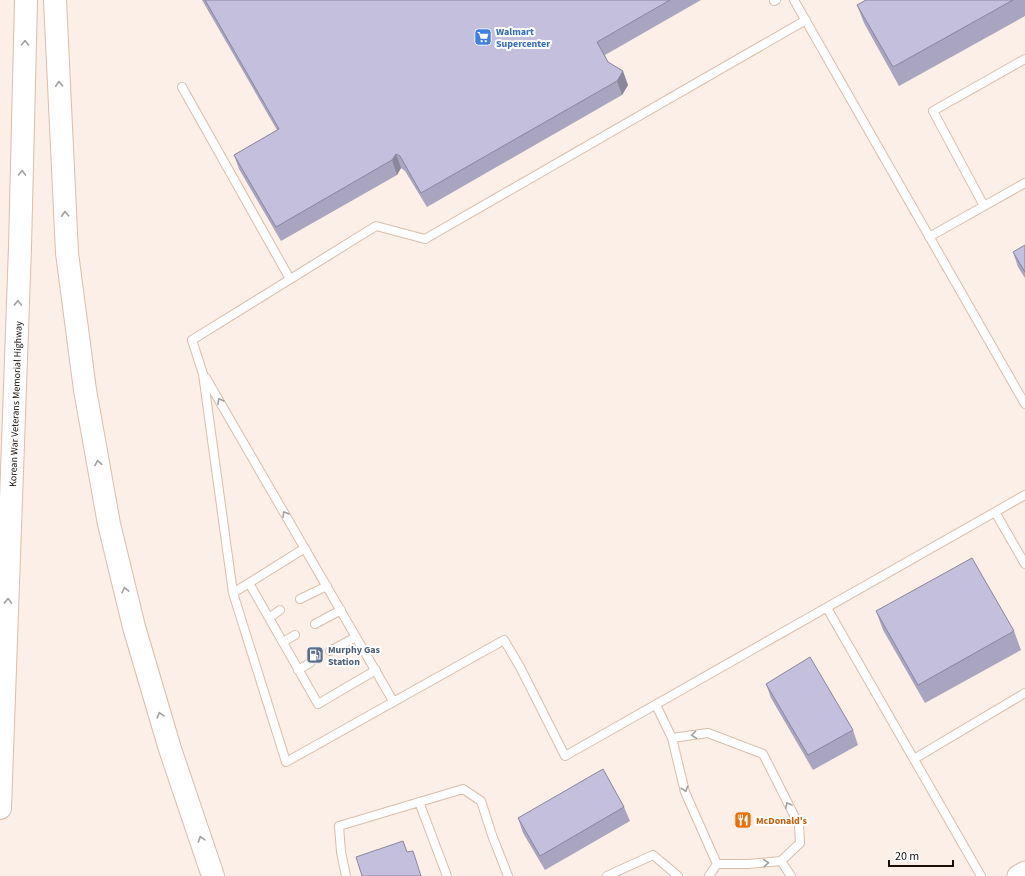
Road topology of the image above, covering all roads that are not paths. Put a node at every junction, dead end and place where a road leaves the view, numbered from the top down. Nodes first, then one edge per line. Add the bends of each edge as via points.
1 (26, 0) edge
2 (55, 0) edge
3 (794, 0) edge
4 (806, 20) junction
5 (1025, 59) edge
6 (182, 87) dead end
7 (1025, 183) edge
8 (984, 206) junction
9 (929, 236) junction
10 (290, 279) junction
11 (203, 374) junction
12 (1025, 404) edge
13 (1025, 495) edge
14 (995, 512) junction
15 (305, 548) junction
16 (1025, 564) edge
17 (249, 583) junction
18 (327, 586) junction
19 (233, 593) junction
20 (300, 599) dead end
21 (827, 608) junction
22 (280, 610) dead end
23 (341, 610) junction
24 (269, 618) junction
25 (315, 624) dead end
26 (295, 635) dead end
27 (356, 637) junction
28 (283, 642) junction
29 (330, 651) dead end
30 (310, 663) dead end
31 (298, 670) junction
32 (376, 670) junction
33 (1025, 693) edge
34 (393, 701) junction
35 (656, 705) junction
36 (672, 738) junction
37 (914, 759) junction
38 (420, 802) junction
39 (0, 808) edge
40 (781, 861) junction
41 (717, 864) junction
42 (1025, 872) edge
43 (213, 876) edge
44 (346, 876) edge
45 (447, 876) edge
46 (508, 876) edge
47 (607, 876) edge
48 (678, 876) edge
49 (709, 876) edge
50 (791, 876) edge
51 (981, 876) edge
52 (1018, 876) edge

39 -> 1 highway, Korean War Veterans Memorial Highway via 20,263
43 -> 2 highway via 170,748 134,627 109,524 85,390 67,253
3 - 4 lane
4 - 9 lane
4 - 10 lane via 425,239 376,226
5 - 8 lane via 933,111
6 - 10 lane
7 - 8 lane
8 - 9 lane
9 - 12 lane
10 - 11 lane via 192,340
15 -> 11 lane
11 - 19 lane
13 - 14 lane
14 - 16 lane
14 - 21 lane
15 - 17 lane
15 - 18 lane
17 - 19 lane
17 - 24 lane
18 - 20 lane
18 - 23 lane
19 - 34 lane via 286,762
21 - 35 lane
21 - 37 lane
22 - 24 lane
23 - 25 lane
23 - 27 lane
24 - 28 lane
26 - 28 lane
27 - 29 lane
27 - 32 lane
28 - 31 lane
30 - 31 lane
31 - 32 lane via 318,704
32 - 34 lane
33 - 37 lane
34 - 35 lane via 504,640 565,756
35 - 36 lane
40 -> 36 lane via 800,842 799,825 763,754 708,733
36 -> 41 lane via 685,792
37 - 51 lane
38 - 44 lane via 339,826
38 - 45 lane
38 - 46 lane via 463,789 481,801
41 -> 40 lane
40 - 50 lane
41 - 49 lane
42 - 52 street
47 - 48 lane via 653,855

